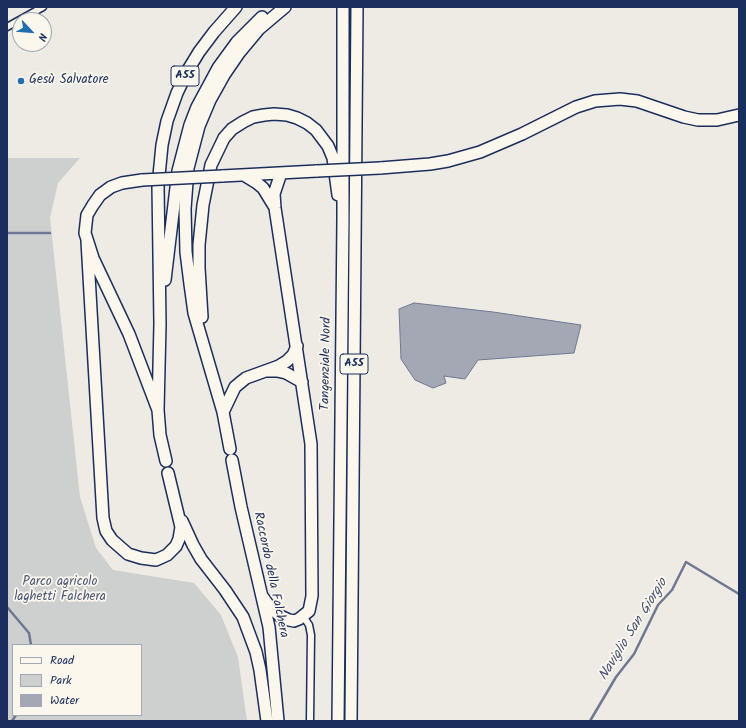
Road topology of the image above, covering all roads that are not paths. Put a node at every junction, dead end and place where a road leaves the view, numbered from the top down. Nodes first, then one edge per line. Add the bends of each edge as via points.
1 (43, 7) edge
2 (236, 7) edge
3 (273, 7) edge
4 (285, 7) edge
5 (343, 7) edge
6 (357, 7) edge
7 (7, 27) edge
8 (739, 115) edge
9 (294, 172) junction
10 (281, 173) junction
11 (244, 175) junction
12 (275, 208) junction
13 (343, 219) junction
14 (87, 241) junction
15 (160, 324) junction
16 (202, 338) junction
17 (297, 346) junction
18 (264, 371) junction
19 (302, 382) junction
20 (158, 410) junction
21 (223, 412) junction
22 (166, 461) dead end
23 (168, 473) dead end
24 (178, 512) junction
25 (262, 596) junction
26 (303, 616) junction
27 (267, 721) edge
28 (278, 721) edge
29 (310, 721) edge
30 (338, 721) edge
31 (351, 721) edge

1 - 7 street
2 - 15 highway, A55 via 214,32 188,70 167,121 158,186
3 - 15 highway via 244,34 218,68 190,125 178,171
4 - 16 highway, A55 via 259,30 227,69 210,100 194,142 185,196 186,240 194,313
5 - 13 highway, Tangenziale Nord / A55
6 - 31 highway, Tangenziale Nord / A55
8 - 9 highway, bridge via 717,120 698,120 637,101 595,101 565,112 480,152 448,161 380,168
9 - 10 highway
9 - 12 highway via 282,187
10 - 11 highway
10 - 12 highway via 274,194
11 - 12 highway via 263,188
11 - 14 highway, bridge via 129,181 116,185 96,199 89,210 85,233
12 - 17 highway
13 - 16 highway via 333,158 328,146 307,123 287,115 274,114 253,117 232,129 224,138 211,165 203,204 199,245
13 - 30 highway, Tangenziale Nord / A55
14 - 20 highway via 129,334
14 - 24 highway via 103,518 106,530 116,545 128,554 150,560 161,558 172,551 179,539 181,527
15 - 20 highway, A55
16 - 21 highway, A55
17 - 18 highway via 287,361
17 - 19 highway
18 - 19 highway via 286,373
18 - 21 highway via 246,378 235,387
19 - 26 highway via 311,444 312,536 311,602 309,610
20 - 22 highway
21 - 25 highway, Raccordo della Falchera / A55 via 241,507
23 - 24 highway
24 - 27 highway via 201,560 226,590 243,617 256,652
25 - 26 highway via 269,606 284,618 294,621
25 - 28 highway, Raccordo della Falchera / A55 via 269,628
26 - 29 street via 309,625 311,635

